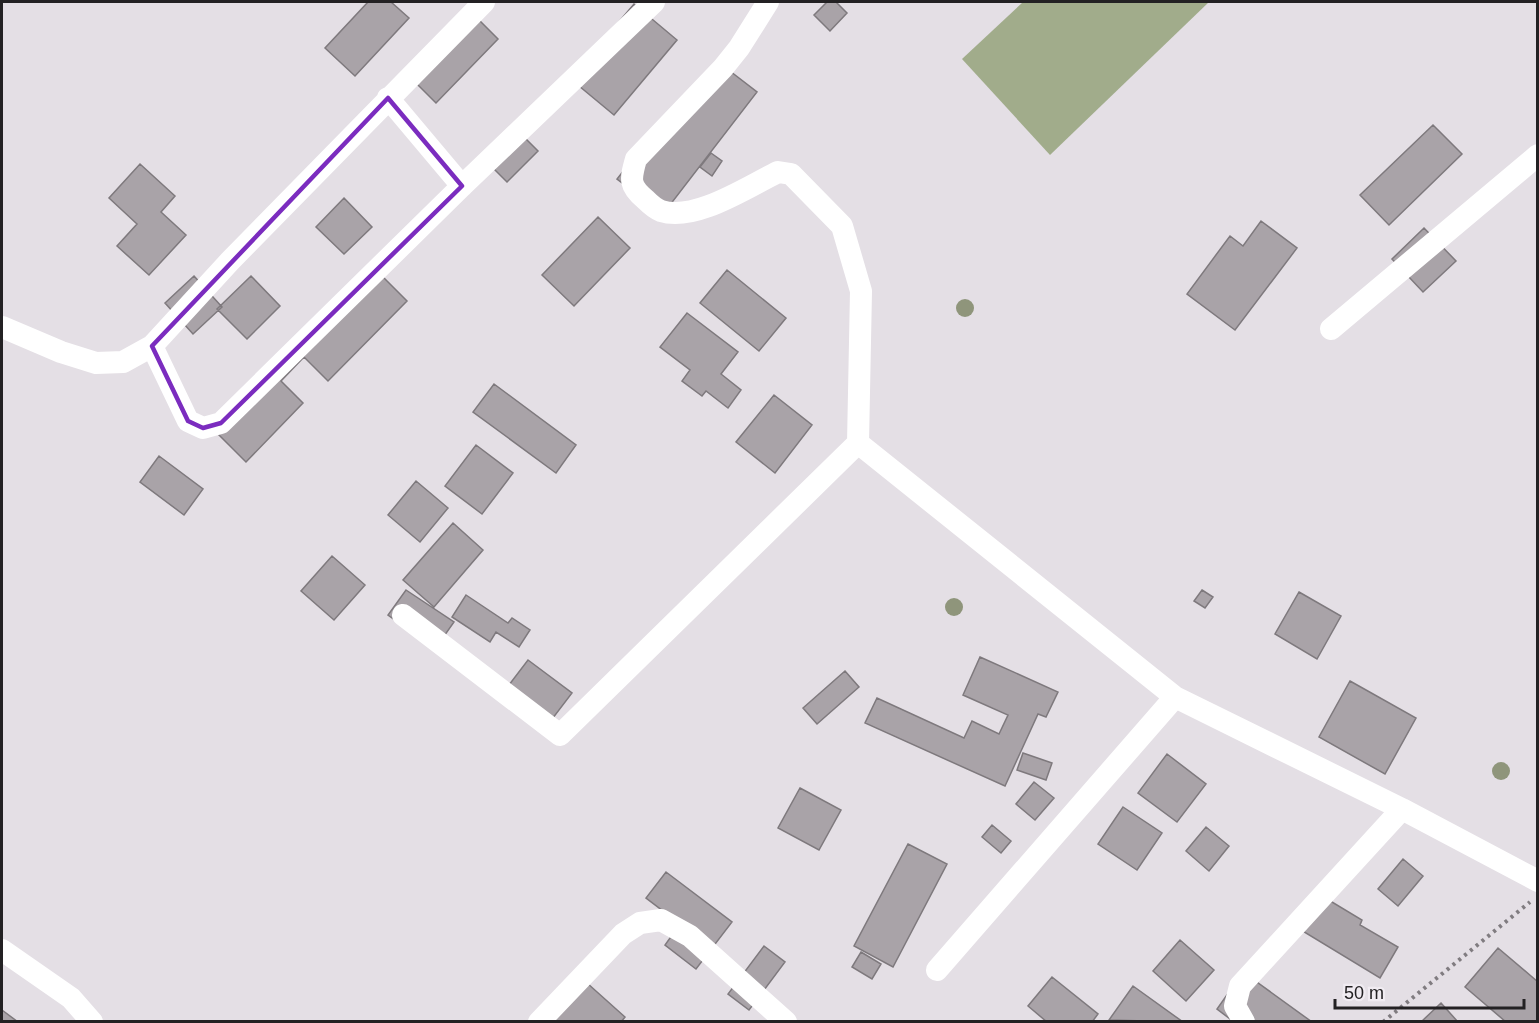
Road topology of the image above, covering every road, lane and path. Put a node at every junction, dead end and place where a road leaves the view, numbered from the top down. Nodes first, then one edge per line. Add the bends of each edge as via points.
1 (484, 2) edge
2 (654, 2) edge
3 (768, 2) edge
4 (388, 98) junction
5 (1538, 155) edge
6 (462, 186) junction
7 (2, 327) edge
8 (1331, 329) dead end
9 (152, 346) junction
10 (858, 443) junction
11 (403, 615) dead end
12 (1175, 697) junction
13 (1402, 809) junction
14 (1538, 881) edge
15 (1538, 896) edge
16 (2, 950) edge
17 (937, 970) dead end
18 (92, 1022) edge
19 (539, 1022) edge
20 (786, 1022) edge
21 (1244, 1022) edge
22 (1383, 1022) edge

1 - 4 street
2 - 6 street
3 - 10 street via 723,68 636,159 631,176 634,190 659,211 682,214 705,208 778,172 791,174 842,226 861,291
4 - 6 street
4 - 9 street
5 - 8 street
6 - 9 street via 221,423 203,428 188,421
7 - 9 street via 96,363 123,362
10 - 11 street via 560,735
10 - 12 street
12 - 13 street
12 - 17 street
13 - 14 street
13 - 21 street via 1240,986 1235,1006
15 - 22 path
16 - 18 street via 70,998
19 - 20 street via 623,934 640,923 661,920 690,936

